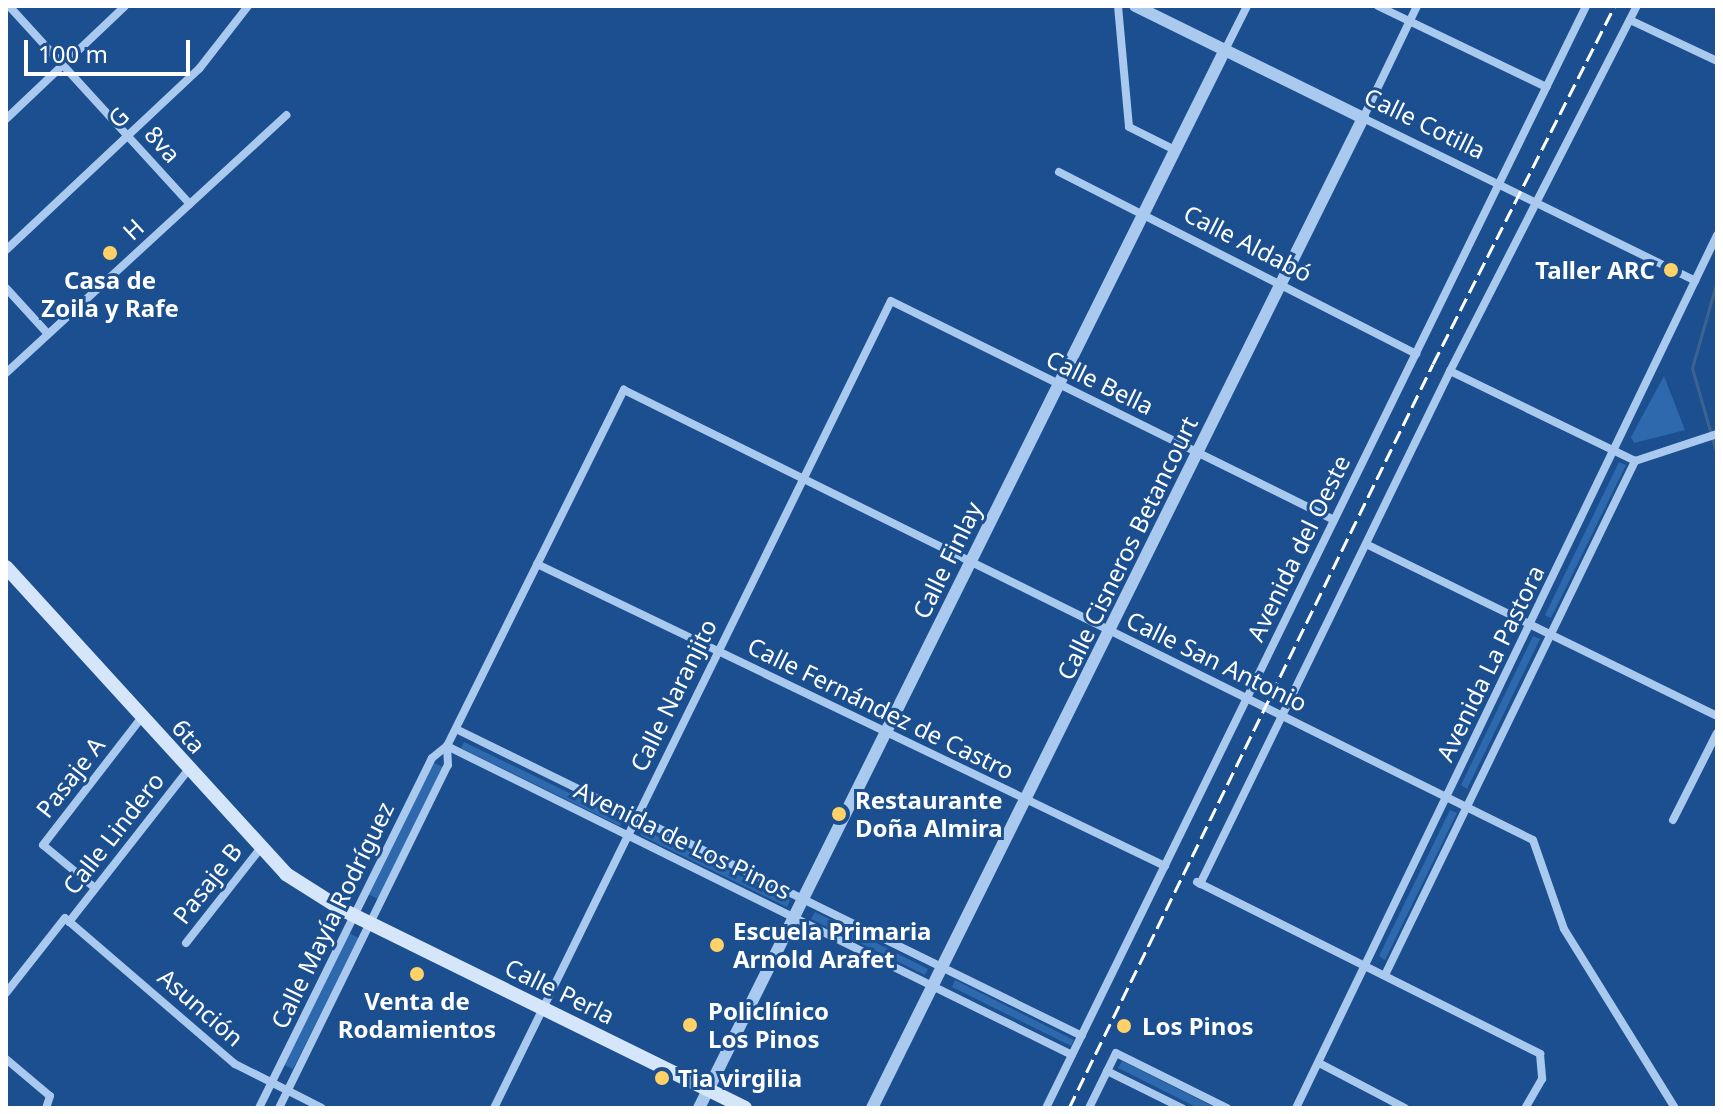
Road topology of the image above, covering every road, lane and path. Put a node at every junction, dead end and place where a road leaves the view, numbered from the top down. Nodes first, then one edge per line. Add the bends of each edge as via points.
1 (9, 6) edge
2 (125, 6) edge
3 (248, 6) edge
4 (1118, 6) edge
5 (1135, 6) edge
6 (1247, 6) edge
7 (1378, 6) edge
8 (1417, 6) edge
9 (1586, 6) edge
10 (1637, 6) edge
11 (1630, 20) junction
12 (1409, 21) junction
13 (1225, 50) junction
14 (1717, 61) edge
15 (63, 65) junction
16 (1546, 87) junction
17 (287, 115) dead end
18 (1363, 118) junction
19 (6, 119) edge
20 (127, 135) junction
21 (1175, 150) junction
22 (1059, 172) dead end
23 (1499, 183) junction
24 (1537, 201) junction
25 (190, 204) junction
26 (1145, 213) junction
27 (1717, 235) edge
28 (6, 250) edge
29 (1695, 281) junction
30 (1280, 282) junction
31 (6, 288) edge
32 (891, 301) joint
33 (48, 334) junction
34 (1416, 354) junction
35 (1450, 371) junction
36 (6, 373) edge
37 (1059, 384) junction
38 (624, 390) joint
39 (1717, 434) edge
40 (1614, 450) junction
41 (1199, 454) junction
42 (1635, 461) junction
43 (802, 478) junction
44 (1334, 520) junction
45 (1368, 545) junction
46 (971, 561) junction
47 (537, 564) junction
48 (6, 567) edge
49 (1531, 625) junction
50 (1110, 630) junction
51 (1551, 634) junction
52 (717, 651) junction
53 (1247, 698) junction
54 (1284, 716) junction
55 (1717, 716) edge
56 (142, 717) junction
57 (456, 729) junction
58 (886, 732) junction
59 (1717, 733) edge
60 (447, 746) junction
61 (189, 769) junction
62 (1448, 797) junction
63 (1028, 800) junction
64 (1467, 807) junction
65 (636, 817) junction
66 (1673, 820) dead end
67 (627, 835) junction
68 (260, 849) junction
69 (1165, 866) junction
70 (95, 888) junction
71 (803, 899) junction
72 (354, 916) junction
73 (794, 917) junction
74 (67, 920) junction
75 (370, 924) junction
76 (186, 943) dead end
77 (1366, 966) junction
78 (944, 968) junction
79 (1385, 975) junction
80 (934, 987) junction
81 (6, 993) edge
82 (543, 1007) junction
83 (1082, 1036) junction
84 (1072, 1055) junction
85 (6, 1059) edge
86 (1319, 1063) junction
87 (1107, 1071) junction
88 (272, 1083) junction
89 (708, 1090) junction
90 (288, 1091) junction
91 (46, 1108) edge
92 (259, 1108) edge
93 (279, 1108) edge
94 (322, 1108) edge
95 (494, 1108) edge
96 (699, 1108) edge
97 (745, 1108) edge
98 (872, 1108) edge
99 (1046, 1108) edge
100 (1089, 1108) edge
101 (1182, 1108) edge
102 (1227, 1108) edge
103 (1296, 1108) edge
104 (1405, 1108) edge
105 (1525, 1108) edge
106 (1675, 1108) edge

1 - 15 street, 8va
2 - 15 street
3 - 20 street, G via 199,69
4 - 21 street via 1129,127
5 - 13 street, Calle Cotilla
6 - 13 street
7 - 12 street
8 - 12 street, Calle Cisneros Betancourt
9 - 16 street, Avenida del Oeste
10 - 11 street
11 - 14 street
11 - 24 street
12 - 16 street
12 - 18 street, Calle Cisneros Betancourt
13 - 18 street, Calle Cotilla
13 - 21 street, Calle Finlay
15 - 19 street
15 - 20 street, 8va
16 - 23 street, Avenida del Oeste
17 - 25 street, H
18 - 23 street, Calle Cotilla
18 - 30 street, Calle Cisneros Betancourt
20 - 25 street, 8va
20 - 28 street, G
21 - 26 street, Calle Finlay
22 - 26 street, Calle Aldabó
23 - 24 street, Calle Cotilla
23 - 34 street, Avenida del Oeste
24 - 29 street, Calle Cotilla
24 - 35 street
25 - 33 street, H
26 - 30 street, Calle Aldabó
26 - 37 street, Calle Finlay
27 - 29 street, Avenida La Pastora
29 - 40 street, Avenida La Pastora
30 - 34 street, Calle Aldabó
30 - 41 street, Calle Cisneros Betancourt
31 - 33 street
32 - 37 street, Calle Bella
32 - 43 street, Calle Naranjito
33 - 36 street, H
34 - 44 street, Avenida del Oeste
35 - 40 street
35 - 45 street
37 - 41 street, Calle Bella
37 - 46 street, Calle Finlay
38 - 43 street, Calle San Antonio
38 - 47 street, Calle Mayía Rodríguez
39 - 42 street
40 - 42 street
40 - 49 street, Avenida La Pastora
41 - 44 street, Calle Bella
41 - 50 street, Calle Cisneros Betancourt
42 - 51 street, Avenida La Pastora
43 - 46 street, Calle San Antonio
43 - 52 street, Calle Naranjito
44 - 53 street, Avenida del Oeste
45 - 49 street
45 - 54 street
46 - 50 street, Calle San Antonio
46 - 58 street, Calle Finlay
47 - 52 street, Calle Fernández de Castro
47 - 57 street, Calle Mayía Rodríguez
48 - 56 main road, 6ta
49 - 51 street
49 - 62 street, Avenida La Pastora
50 - 53 street, Calle San Antonio
50 - 63 street, Calle Cisneros Betancourt
51 - 55 street
51 - 64 street, Avenida La Pastora
52 - 58 street, Calle Fernández de Castro
52 - 65 street, Calle Naranjito
53 - 54 street, Calle San Antonio
53 - 69 street, Avenida del Oeste
54 - 62 street, Calle San Antonio
54 - 77 street via 1199,883
56 - 61 main road, 6ta
56 - 70 street, Pasaje A via 43,845
57 - 60 street, Calle Mayía Rodríguez
57 - 65 street, Avenida de Los Pinos
58 - 63 street, Calle Fernández de Castro
58 - 71 street, Calle Finlay
59 - 66 street
60 - 67 street, Avenida de Los Pinos
60 - 72 street, Calle Mayía Rodríguez via 432,758
60 - 75 street, Calle Mayía Rodríguez via 448,765
61 - 68 main road, 6ta
61 - 70 street, Calle Lindero
62 - 64 street, Calle San Antonio
62 - 77 street, Avenida La Pastora
63 - 69 street, Calle Fernández de Castro
63 - 78 street, Calle Cisneros Betancourt
64 - 79 street, Avenida La Pastora
64 - 106 street, Calle San Antonio via 1533,840 1564,929
65 - 67 street, Calle Naranjito
65 - 71 street, Avenida de Los Pinos
67 - 73 street, Avenida de Los Pinos
67 - 82 street, Calle Naranjito
68 - 72 main road, 6ta via 302,886
68 - 76 street, Pasaje B
69 - 83 street, Avenida del Oeste
70 - 74 street, Calle Lindero
71 - 73 street, Calle Finlay
71 - 78 street, Avenida de Los Pinos
72 - 75 main road, Calle Perla
72 - 88 street, Calle Mayía Rodríguez
73 - 80 street, Avenida de Los Pinos
73 - 89 street, Calle Finlay
74 - 81 street, Calle Lindero
74 - 88 street, Asunción via 235,1064
75 - 82 main road, Calle Perla
75 - 90 street, Calle Mayía Rodríguez
77 - 79 street
77 - 86 street, Avenida La Pastora
78 - 80 street, Calle Cisneros Betancourt
78 - 83 street, Avenida de Los Pinos
79 - 105 street via 1540,1054 1542,1079
80 - 84 street, Avenida de Los Pinos
80 - 98 street, Calle Cisneros Betancourt
82 - 89 main road, Calle Perla
82 - 95 street, Calle Naranjito
83 - 84 street, Avenida del Oeste
84 - 99 street, Avenida del Oeste
85 - 91 street via 50,1096
86 - 103 street, Avenida La Pastora
86 - 104 street
87 - 100 street
87 - 101 street
87 - 102 street via 1116,1053
88 - 90 street, Asunción
88 - 92 street, Calle Mayía Rodríguez
89 - 96 street, Calle Finlay
89 - 97 main road, Calle Perla
90 - 93 street, Calle Mayía Rodríguez
90 - 94 street, Asunción

